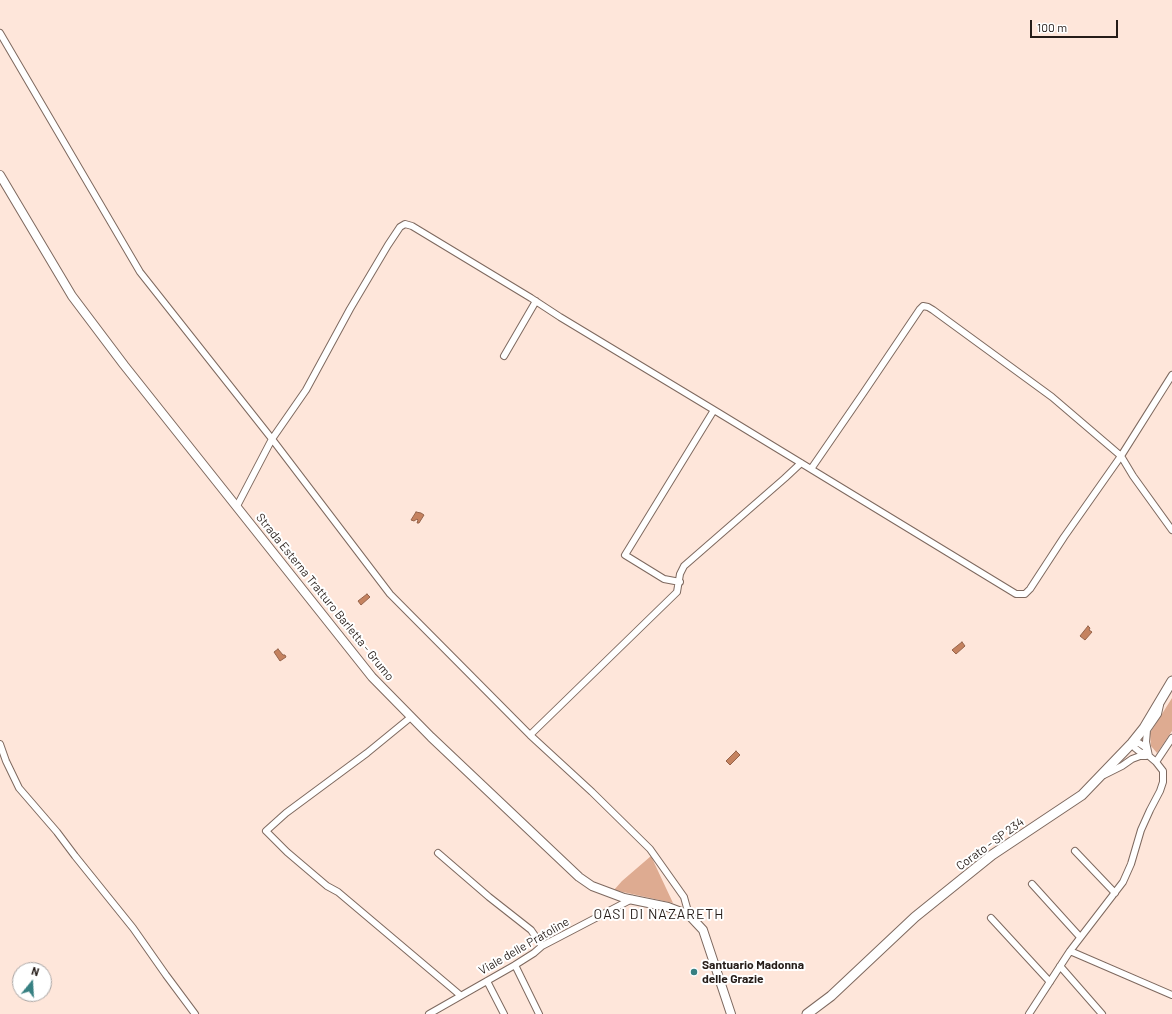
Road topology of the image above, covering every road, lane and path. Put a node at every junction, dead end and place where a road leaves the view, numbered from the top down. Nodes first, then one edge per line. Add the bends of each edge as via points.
1 (0, 33) edge
2 (0, 175) edge
3 (536, 301) junction
4 (504, 356) dead end
5 (1172, 375) edge
6 (714, 410) junction
7 (272, 439) junction
8 (1121, 456) junction
9 (801, 463) junction
10 (811, 469) junction
11 (237, 506) junction
12 (1172, 530) edge
13 (680, 582) junction
14 (1172, 681) edge
15 (1160, 702) junction
16 (411, 716) junction
17 (530, 735) junction
18 (1172, 738) edge
19 (1132, 743) junction
20 (0, 744) edge
21 (1149, 756) junction
22 (1156, 762) junction
23 (1100, 778) junction
24 (1075, 852) dead end
25 (438, 853) dead end
26 (1032, 884) dead end
27 (1115, 893) junction
28 (632, 899) junction
29 (689, 915) junction
30 (991, 918) dead end
31 (1080, 937) junction
32 (542, 946) junction
33 (1070, 951) junction
34 (514, 965) junction
35 (1060, 966) junction
36 (487, 980) junction
37 (1050, 982) junction
38 (460, 995) junction
39 (1172, 995) edge
40 (809, 1013) edge
41 (195, 1014) edge
42 (429, 1014) edge
43 (504, 1014) edge
44 (539, 1014) edge
45 (730, 1014) edge
46 (1029, 1014) edge
47 (1102, 1014) edge

1 - 7 street via 140,272
2 - 11 street, Strada Esterna Tratturo Barletta - Grumo via 72,296
3 - 4 street
3 - 6 street
3 - 7 street via 405,224 388,245 306,390
5 - 8 street
6 - 9 street
6 - 13 street via 625,555 664,579
7 - 11 street
7 - 17 street via 390,594
8 - 10 street via 1025,594 1016,594
8 - 10 street via 1052,397 928,306 923,306
8 - 12 street
9 - 10 street
9 - 13 street via 684,566
11 - 16 street, Strada Esterna Tratturo Barletta - Grumo via 372,677
13 - 17 street via 677,592
14 - 15 main road, Corato - SP 234
15 - 19 main road, Corato - SP 234
15 - 21 street via 1158,714 1147,730
16 - 28 street, Strada Esterna Tratturo Barletta - Grumo via 579,877 592,886
16 - 38 street via 266,830 287,852
17 - 29 street via 650,849 684,897
18 - 22 street
19 - 21 street via 1140,752
19 - 23 main road, Corato - SP 234
20 - 41 street via 19,788 133,928
21 - 22 street
21 - 23 street via 1132,759
22 - 27 street via 1163,771 1163,782 1141,830 1129,869
23 - 40 main road, Corato - SP 234 via 1082,795 992,855 915,917 831,996
24 - 27 street
25 - 32 street via 531,930
26 - 31 street
27 - 31 street
28 - 29 street, Strada Esterna Tratturo Barletta - Grumo
28 - 32 street, Viale delle Pratoline
29 - 45 street, Strada Esterna Tratturo Barletta - Grumo via 703,930
30 - 37 street
31 - 33 street
32 - 34 street, Viale delle Pratoline
33 - 35 street
33 - 39 street
34 - 36 street, Viale delle Pratoline
34 - 44 street
35 - 37 street
35 - 47 street
36 - 38 street, Viale delle Pratoline
36 - 43 street
37 - 46 street
38 - 42 street, Viale delle Pratoline

